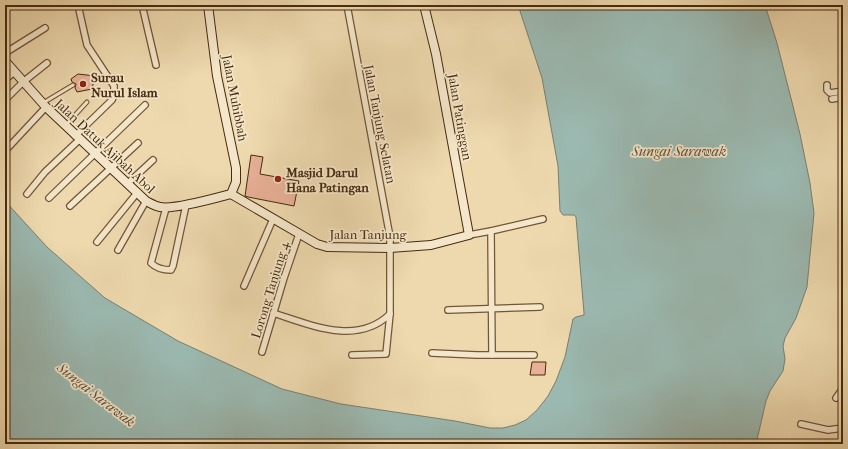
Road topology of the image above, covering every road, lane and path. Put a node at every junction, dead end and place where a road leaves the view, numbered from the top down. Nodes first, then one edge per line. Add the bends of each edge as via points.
1 (78, 5) edge
2 (142, 5) edge
3 (208, 5) edge
4 (347, 5) edge
5 (424, 5) edge
6 (45, 28) dead end
7 (5, 53) edge
8 (5, 61) edge
9 (47, 64) dead end
10 (156, 65) dead end
11 (14, 72) junction
12 (5, 80) edge
13 (23, 82) junction
14 (73, 85) dead end
15 (826, 85) dead end
16 (843, 91) edge
17 (843, 97) edge
18 (832, 99) dead end
19 (5, 100) edge
20 (87, 102) dead end
21 (44, 105) junction
22 (146, 105) dead end
23 (65, 126) junction
24 (77, 138) junction
25 (138, 143) dead end
26 (5, 150) edge
27 (96, 154) junction
28 (153, 160) dead end
29 (111, 168) junction
30 (127, 184) junction
31 (137, 193) junction
32 (27, 194) dead end
33 (231, 194) junction
34 (49, 198) dead end
35 (146, 201) junction
36 (186, 205) junction
37 (70, 206) dead end
38 (166, 208) junction
39 (272, 219) junction
40 (543, 219) dead end
41 (492, 231) junction
42 (299, 234) junction
43 (469, 235) junction
44 (97, 242) dead end
45 (390, 248) junction
46 (118, 250) dead end
47 (244, 286) dead end
48 (540, 307) dead end
49 (492, 309) junction
50 (448, 310) dead end
51 (273, 313) junction
52 (390, 314) junction
53 (262, 352) dead end
54 (432, 353) dead end
55 (352, 355) dead end
56 (492, 355) junction
57 (534, 355) dead end
58 (843, 388) edge
59 (836, 398) dead end
60 (801, 424) dead end
61 (843, 428) edge

1 - 24 street via 87,45 114,86 114,95
2 - 10 street
3 - 33 main road, Jalan Muhibbah via 217,76 236,168 236,182
4 - 45 street, Jalan Tanjung Selatan
5 - 43 main road, Jalan Patinggan via 436,54
6 - 7 street
8 - 11 main road, Jalan Datuk Ajibah Abol
9 - 13 street
11 - 12 street
11 - 13 main road, Jalan Datuk Ajibah Abol
13 - 19 street
13 - 21 main road, Jalan Datuk Ajibah Abol
14 - 21 lane
15 - 16 street via 830,93
17 - 18 street
20 - 23 lane
21 - 23 main road, Jalan Datuk Ajibah Abol
21 - 26 street
22 - 27 street
23 - 24 main road, Jalan Datuk Ajibah Abol
24 - 27 main road, Jalan Datuk Ajibah Abol
24 - 32 street
25 - 29 street
27 - 29 main road, Jalan Datuk Ajibah Abol
27 - 34 street
28 - 30 street
29 - 30 main road, Jalan Datuk Ajibah Abol
29 - 37 street
30 - 31 main road, Jalan Datuk Ajibah Abol
31 - 35 main road, Jalan Datuk Ajibah Abol
31 - 44 street
33 - 36 main road, Jalan Datuk Ajibah Abol
33 - 39 main road, Jalan Tanjung
35 - 38 main road, Jalan Datuk Ajibah Abol
35 - 46 street
36 - 38 main road, Jalan Datuk Ajibah Abol
36 - 38 street via 171,270 151,263
39 - 42 main road, Jalan Tanjung
39 - 47 street
40 - 41 street
41 - 43 street
41 - 49 street
42 - 45 main road, Jalan Tanjung via 327,248
42 - 51 street, Lorong Tanjung 4
43 - 45 main road, Jalan Tanjung via 431,244
45 - 52 street, Jalan Tanjung Selatan
48 - 49 street
49 - 50 street
49 - 56 street
51 - 52 street via 328,330 348,331 365,329 383,321
51 - 53 street, Lorong Tanjung 4
52 - 55 street, Jalan Tanjung Selatan via 386,354
54 - 56 street
56 - 57 street
58 - 59 street
60 - 61 street via 828,430

